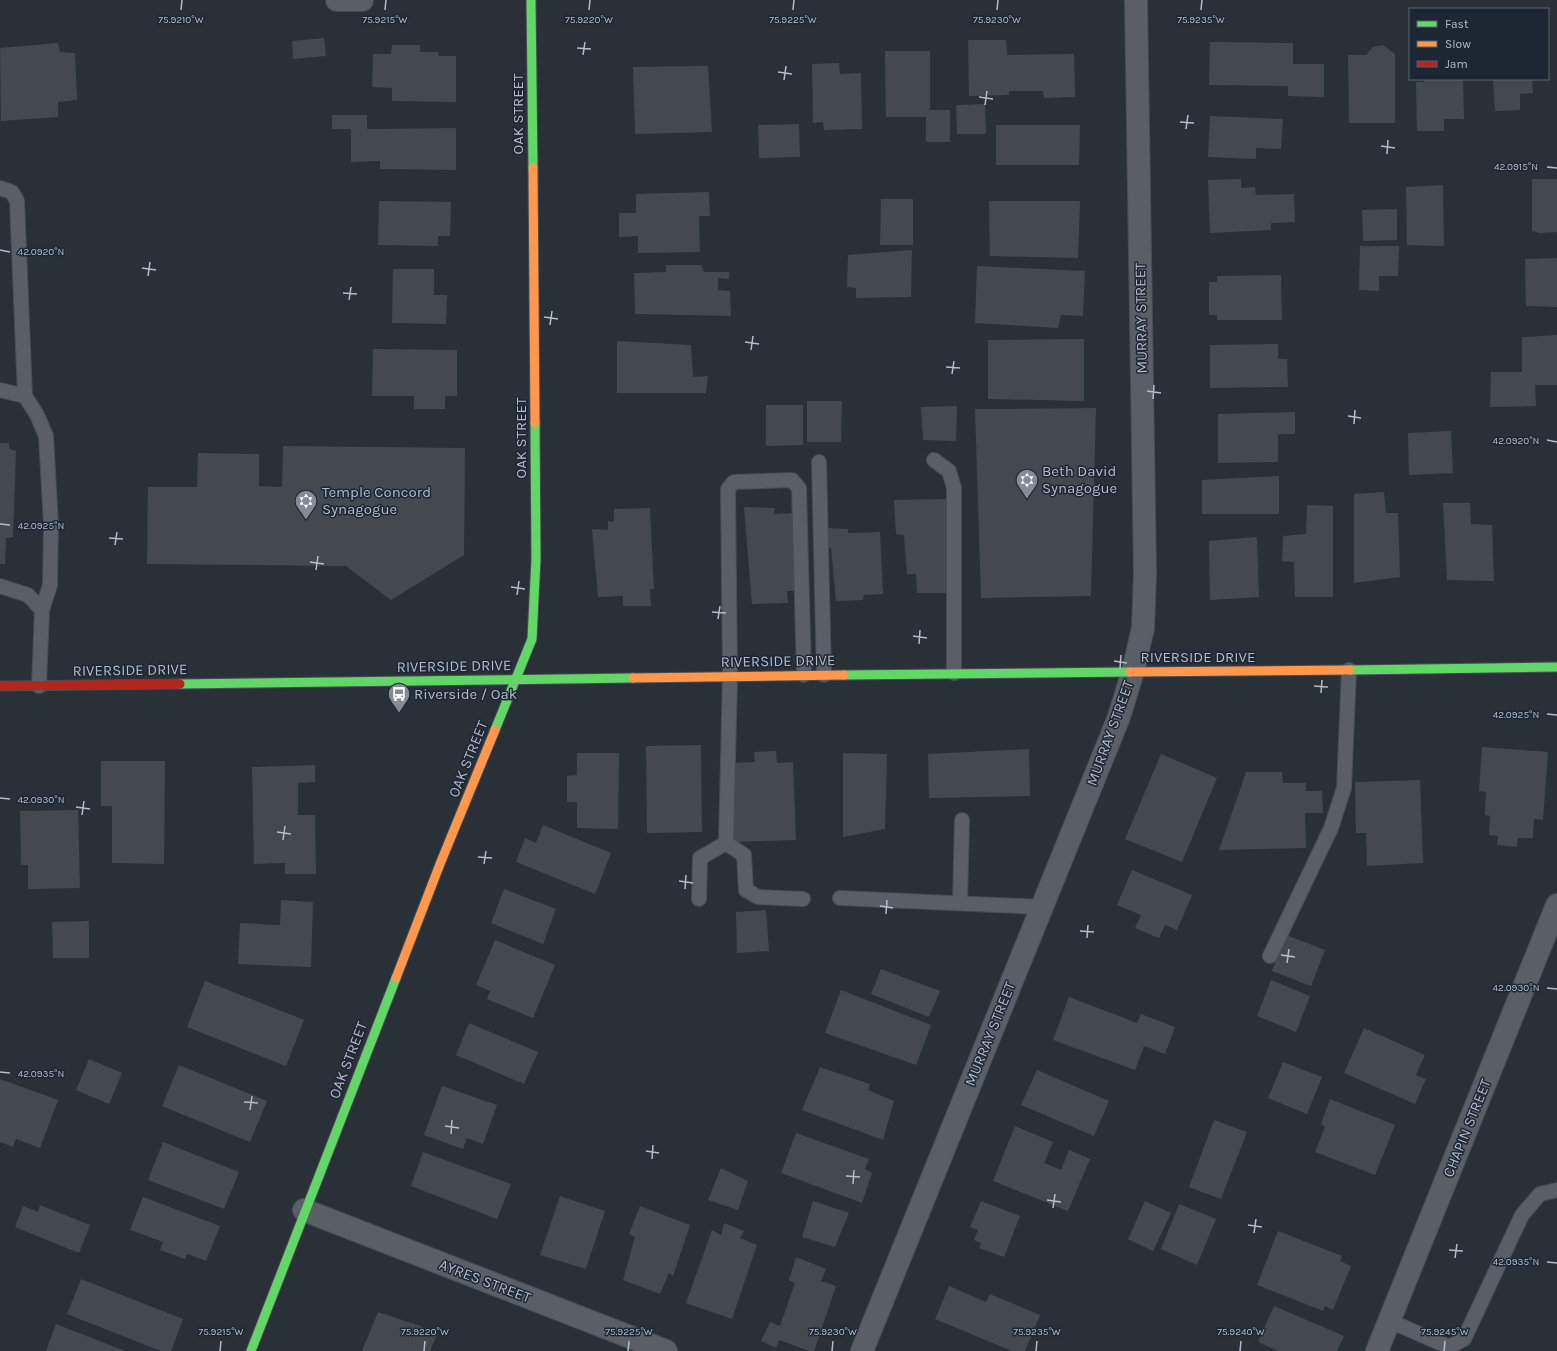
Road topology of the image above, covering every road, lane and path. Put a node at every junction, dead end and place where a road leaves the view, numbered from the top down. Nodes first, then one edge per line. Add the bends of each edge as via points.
1 (337, 0) edge
2 (362, 0) edge
3 (531, 0) edge
4 (1136, 0) edge
5 (0, 188) edge
6 (0, 390) edge
7 (25, 396) junction
8 (934, 460) dead end
9 (819, 462) dead end
10 (0, 586) edge
11 (42, 610) junction
12 (1557, 666) edge
13 (1349, 670) junction
14 (1133, 671) junction
15 (954, 673) junction
16 (804, 675) junction
17 (824, 675) junction
18 (730, 676) junction
19 (516, 679) junction
20 (0, 686) edge
21 (39, 686) junction
22 (962, 820) dead end
23 (726, 843) junction
24 (840, 898) dead end
25 (699, 899) dead end
26 (804, 899) dead end
27 (960, 903) junction
28 (1557, 905) edge
29 (1042, 907) junction
30 (1270, 956) dead end
31 (1557, 1190) edge
32 (304, 1210) junction
33 (1390, 1321) junction
34 (251, 1351) edge
35 (666, 1351) edge
36 (862, 1351) edge
37 (1377, 1351) edge

1 - 2 street
3 - 19 main road, OAK STREET via 536,559 532,639
4 - 14 street, MURRAY STREET via 1145,573 1143,628
5 - 7 lane via 12,192 16,200
6 - 7 lane
7 - 11 lane via 38,415 46,436 51,524 50,585
8 - 15 lane via 949,470 954,488
9 - 17 lane
10 - 11 lane via 28,595
11 - 21 lane
12 - 13 main road, RIVERSIDE DRIVE
13 - 14 main road, RIVERSIDE DRIVE
13 - 30 lane via 1344,788 1331,828
14 - 15 main road, RIVERSIDE DRIVE
14 - 29 street, MURRAY STREET via 1119,718
15 - 17 main road, RIVERSIDE DRIVE
16 - 17 main road, RIVERSIDE DRIVE
16 - 18 main road, RIVERSIDE DRIVE
16 - 18 lane via 799,488 792,480 734,482 728,489
18 - 19 main road, RIVERSIDE DRIVE
18 - 23 lane
19 - 21 main road, RIVERSIDE DRIVE
19 - 32 main road, OAK STREET
20 - 21 main road, RIVERSIDE DRIVE
22 - 27 lane
23 - 25 lane via 700,858
23 - 26 lane via 744,855 746,890 758,897
24 - 27 lane
27 - 29 lane
28 - 33 street, CHAPIN STREET
29 - 36 street, MURRAY STREET
31 - 33 lane via 1540,1194 1522,1215 1464,1339 1450,1347
32 - 34 main road, OAK STREET
32 - 35 street, AYRES STREET
33 - 37 street, CHAPIN STREET

